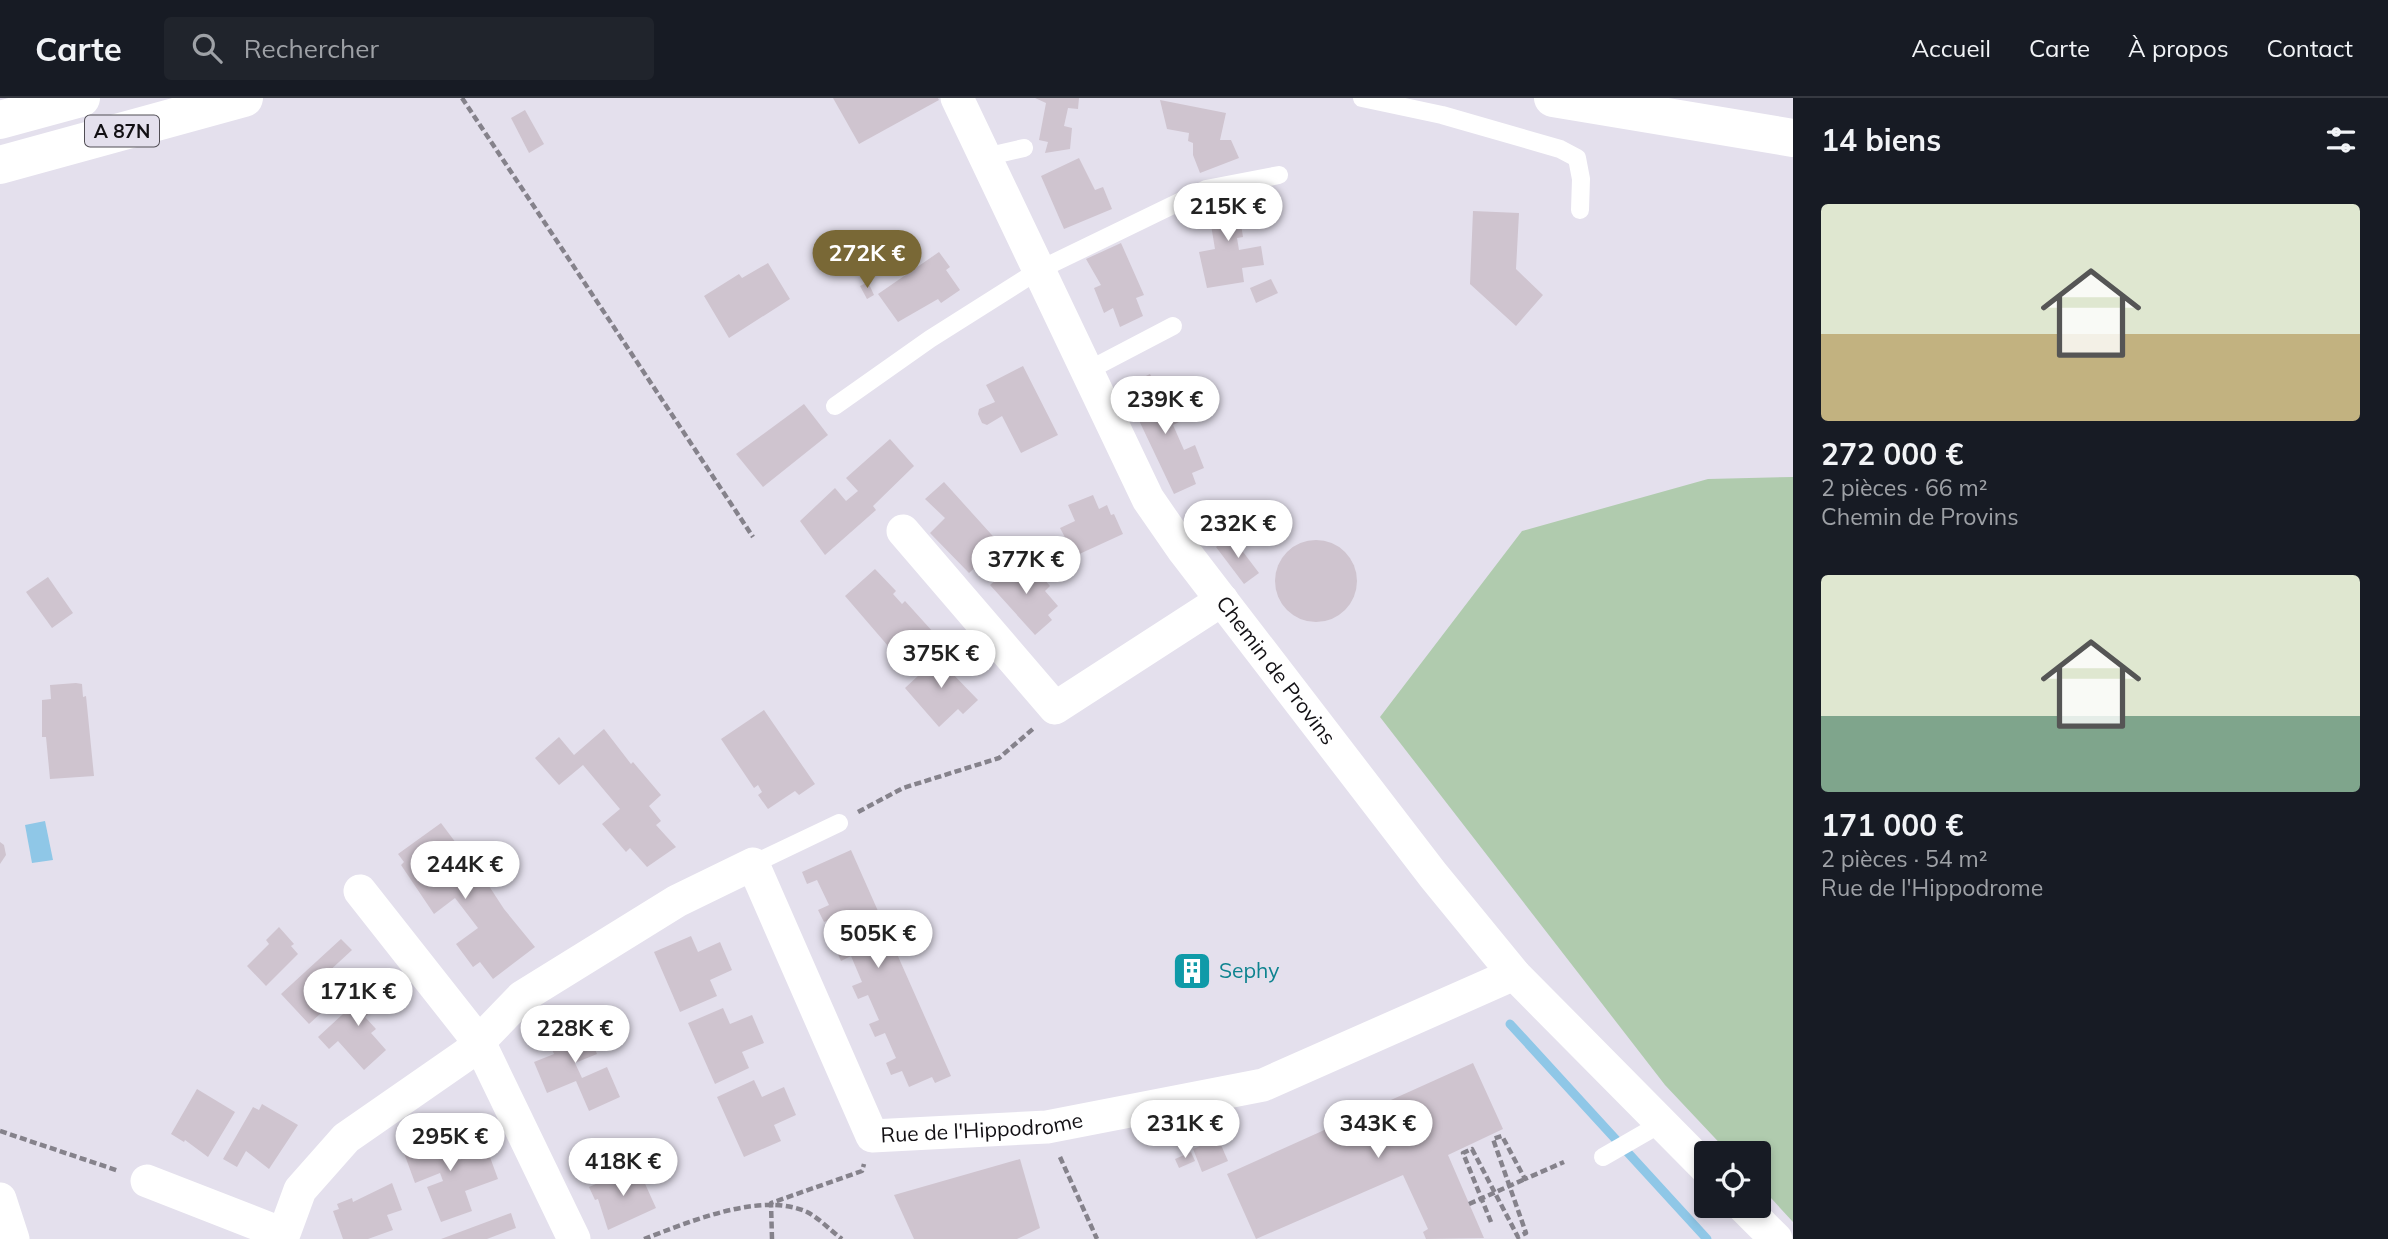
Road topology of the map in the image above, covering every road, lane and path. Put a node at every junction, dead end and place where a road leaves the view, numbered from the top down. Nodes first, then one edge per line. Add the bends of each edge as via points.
1 (81, 98) edge
2 (244, 98) edge
3 (462, 98) edge
4 (957, 98) edge
5 (1362, 98) edge
6 (1553, 98) edge
7 (1724, 98) edge
8 (1635, 112) junction
9 (0, 120) edge
10 (1793, 138) edge
11 (1024, 148) dead end
12 (985, 158) junction
13 (0, 165) edge
14 (1279, 175) dead end
15 (1580, 210) dead end
16 (1039, 270) junction
17 (1173, 326) dead end
18 (1087, 371) junction
19 (835, 406) dead end
20 (904, 531) dead end
21 (753, 537) dead end
22 (1222, 600) junction
23 (1055, 708) junction
24 (839, 823) joint
25 (753, 864) junction
26 (360, 891) dead end
27 (1514, 974) junction
28 (479, 1042) junction
29 (1047, 1127) junction
30 (1652, 1130) junction
31 (0, 1131) edge
32 (872, 1136) junction
33 (1602, 1157) dead end
34 (1694, 1160) edge
35 (1564, 1162) dead end
36 (1525, 1179) junction
37 (147, 1181) joint
38 (1509, 1186) junction
39 (1495, 1192) junction
40 (0, 1199) edge
41 (1482, 1199) junction
42 (771, 1203) junction
43 (1469, 1205) dead end
44 (1755, 1218) edge
45 (1491, 1222) dead end
46 (282, 1236) edge
47 (13, 1239) edge
48 (574, 1239) edge
49 (644, 1239) edge
50 (772, 1239) edge
51 (842, 1239) edge
52 (1097, 1239) edge
53 (1776, 1239) edge

1 - 9 highway, A 87N
2 - 13 highway, A 87N
3 - 21 path
4 - 12 street, Chemin de Provins
5 - 15 lane via 1454,118 1560,149 1577,158
6 - 8 highway
7 - 8 highway
8 - 10 highway
11 - 12 lane
12 - 16 street, Chemin de Provins via 1021,208
14 - 16 lane via 1206,189
16 - 18 street, Chemin de Provins
16 - 19 lane
17 - 18 lane
18 - 22 street, Chemin de Provins via 1148,499
20 - 23 street
22 - 23 street
22 - 27 street, Chemin de Provins
23 - 24 path via 999,758 903,788
24 - 25 lane
25 - 28 street via 677,901 522,998
25 - 32 street, Rue de l'Hippodrome
26 - 28 street
27 - 29 street, Rue de l'Hippodrome via 1264,1085
27 - 30 street, Chemin de Provins
28 - 46 street via 346,1138 300,1190
28 - 48 street
29 - 32 street, Rue de l'Hippodrome
29 - 52 path
30 - 33 lane
30 - 34 street, Chemin de Provins
31 - 37 path
32 - 42 path via 862,1171
35 - 36 path
36 - 38 path
36 - 38 path via 1502,1136 1493,1139
37 - 46 street
38 - 39 path
38 - 39 path via 1526,1233 1518,1237
39 - 41 path
39 - 41 path via 1472,1149 1463,1153
40 - 47 street
41 - 43 path
41 - 45 path
42 - 49 path via 702,1217
42 - 50 path
42 - 51 path via 807,1213
44 - 53 street

